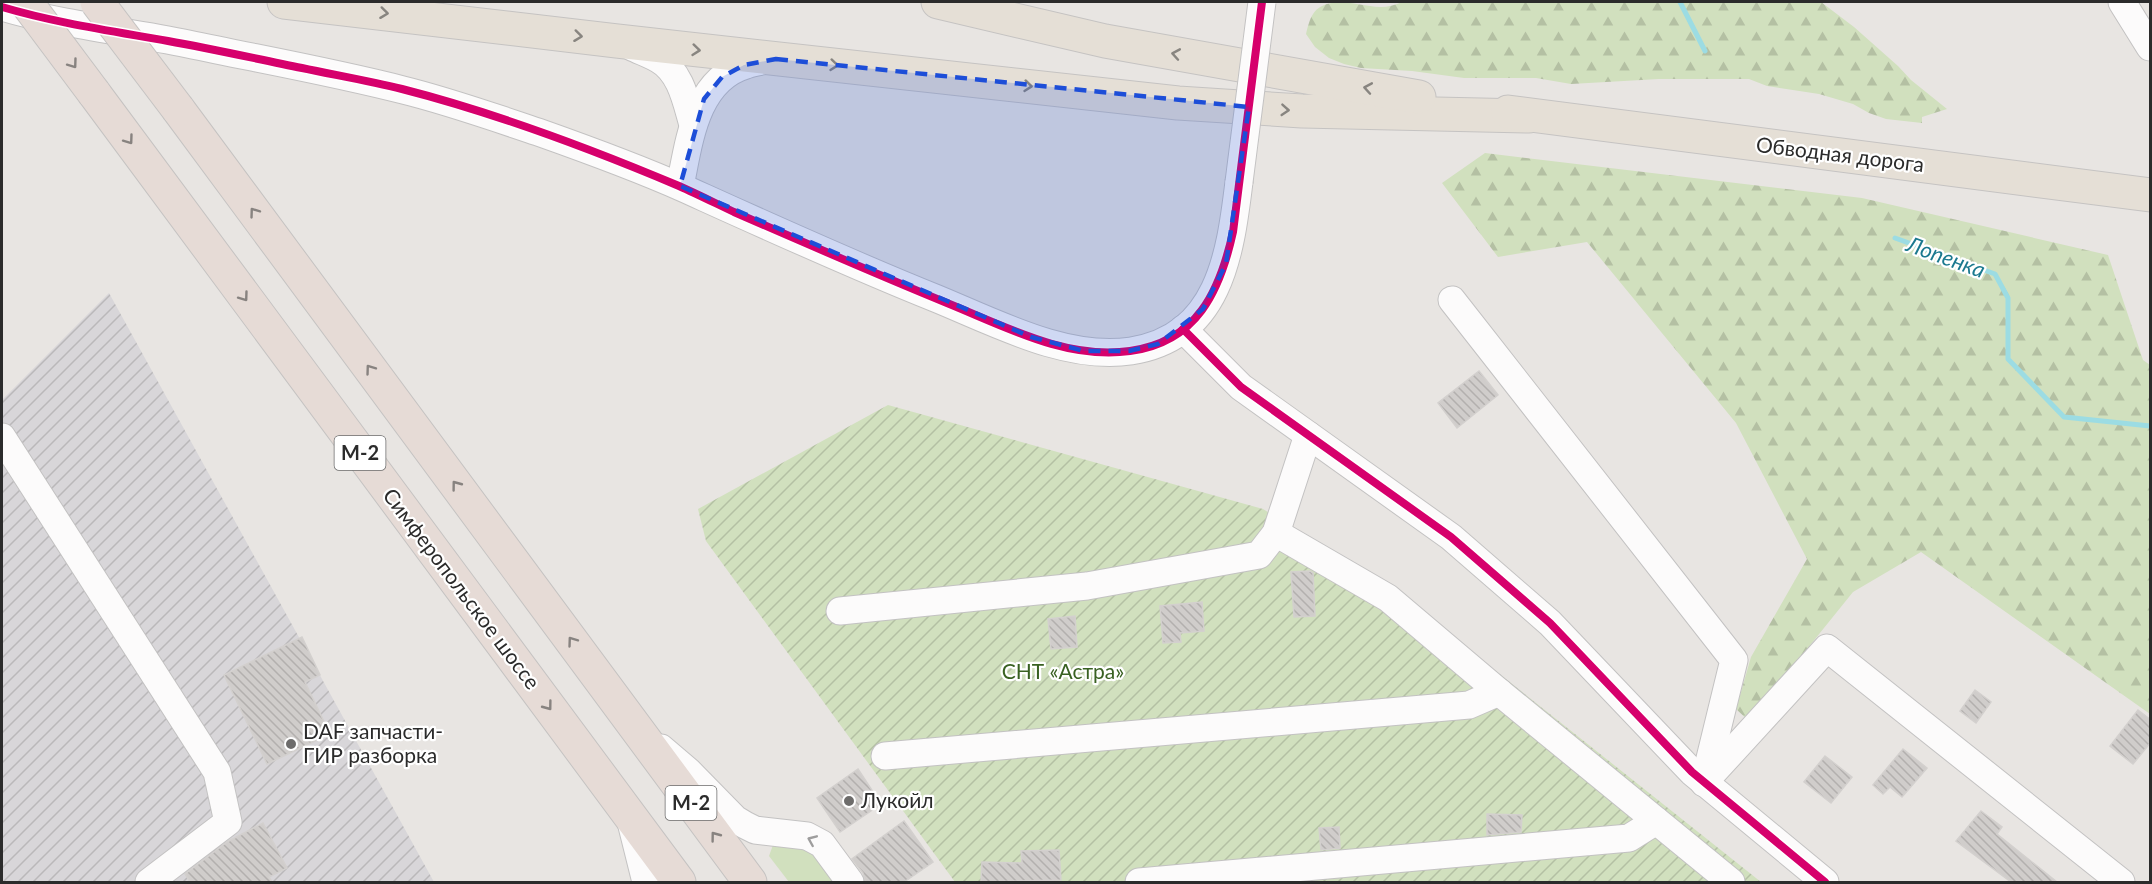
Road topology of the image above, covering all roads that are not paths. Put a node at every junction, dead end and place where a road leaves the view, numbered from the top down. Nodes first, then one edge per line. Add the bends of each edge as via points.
1 (26, 2) edge
2 (97, 2) edge
3 (284, 2) edge
4 (938, 2) edge
5 (1262, 2) edge
6 (2122, 2) edge
7 (2, 7) edge
8 (617, 41) junction
9 (2151, 47) edge
10 (776, 58) junction
11 (1529, 116) junction
12 (693, 125) junction
13 (680, 186) junction
14 (2151, 195) edge
15 (1452, 300) dead end
16 (1183, 329) junction
17 (1308, 435) junction
18 (2, 437) edge
19 (1276, 533) junction
20 (840, 610) dead end
21 (1499, 692) junction
22 (631, 723) junction
23 (885, 756) dead end
24 (1704, 783) junction
25 (628, 812) junction
26 (1656, 821) junction
27 (149, 882) edge
28 (646, 882) edge
29 (680, 882) edge
30 (750, 882) edge
31 (850, 882) edge
32 (1139, 882) edge
33 (1731, 882) edge
34 (1825, 882) edge
35 (2121, 882) edge

1 -> 25 highway, Симферопольское шоссе / М-2, bridge
22 -> 2 highway, М-2, bridge
3 -> 8 main road
11 -> 4 main road via 1105,41
5 - 16 street, bridge via 1226,264 1203,309
6 - 9 street
7 - 13 street via 34,17 183,43 402,89 587,149
8 -> 10 main road
8 - 12 street via 659,59 674,72
10 -> 11 main road via 1178,103 1302,111
10 - 12 street via 744,65 722,77 704,99
11 - 14 main road, Обводная дорога
12 - 13 street
13 - 16 street via 880,276 1031,337 1084,351 1129,351 1158,344
15 - 24 street via 1734,660
16 - 17 street via 1241,387
17 - 19 street
17 - 24 street via 1451,537 1550,623
18 - 27 street via 217,772 228,822
19 - 20 street via 1259,555 1098,584
19 - 21 street via 1388,597
21 - 23 street via 1469,705
21 - 26 street
30 -> 22 highway, М-2
31 -> 22 street via 822,844 807,836 755,830 735,819 688,771
24 - 34 street
24 - 35 street via 1827,648
25 - 28 street
25 - 29 highway, Симферопольское шоссе / М-2
26 - 32 street via 1629,838
26 - 33 street

